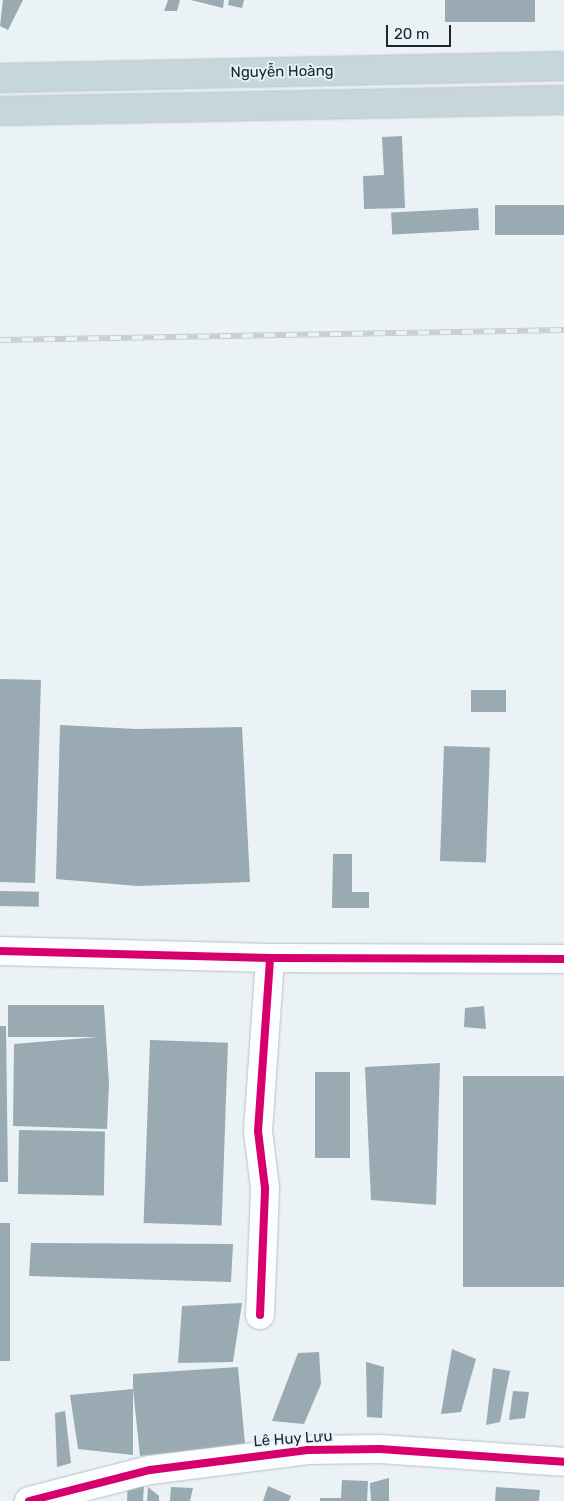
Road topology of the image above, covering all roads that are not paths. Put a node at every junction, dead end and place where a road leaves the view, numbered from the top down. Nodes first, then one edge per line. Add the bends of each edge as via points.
1 (564, 57) edge
2 (564, 66) edge
3 (0, 78) edge
4 (564, 100) edge
5 (0, 111) edge
6 (0, 951) edge
7 (270, 958) junction
8 (564, 959) edge
9 (260, 1315) dead end
10 (564, 1462) edge
11 (29, 1501) edge

1 - 2 street
2 - 3 highway, Nguyễn Hoàng
4 - 5 highway
6 - 7 street
7 - 8 street
7 - 9 street via 258,1130 264,1188
10 - 11 street, Lê Huy Lưu via 380,1449 308,1450 150,1470

